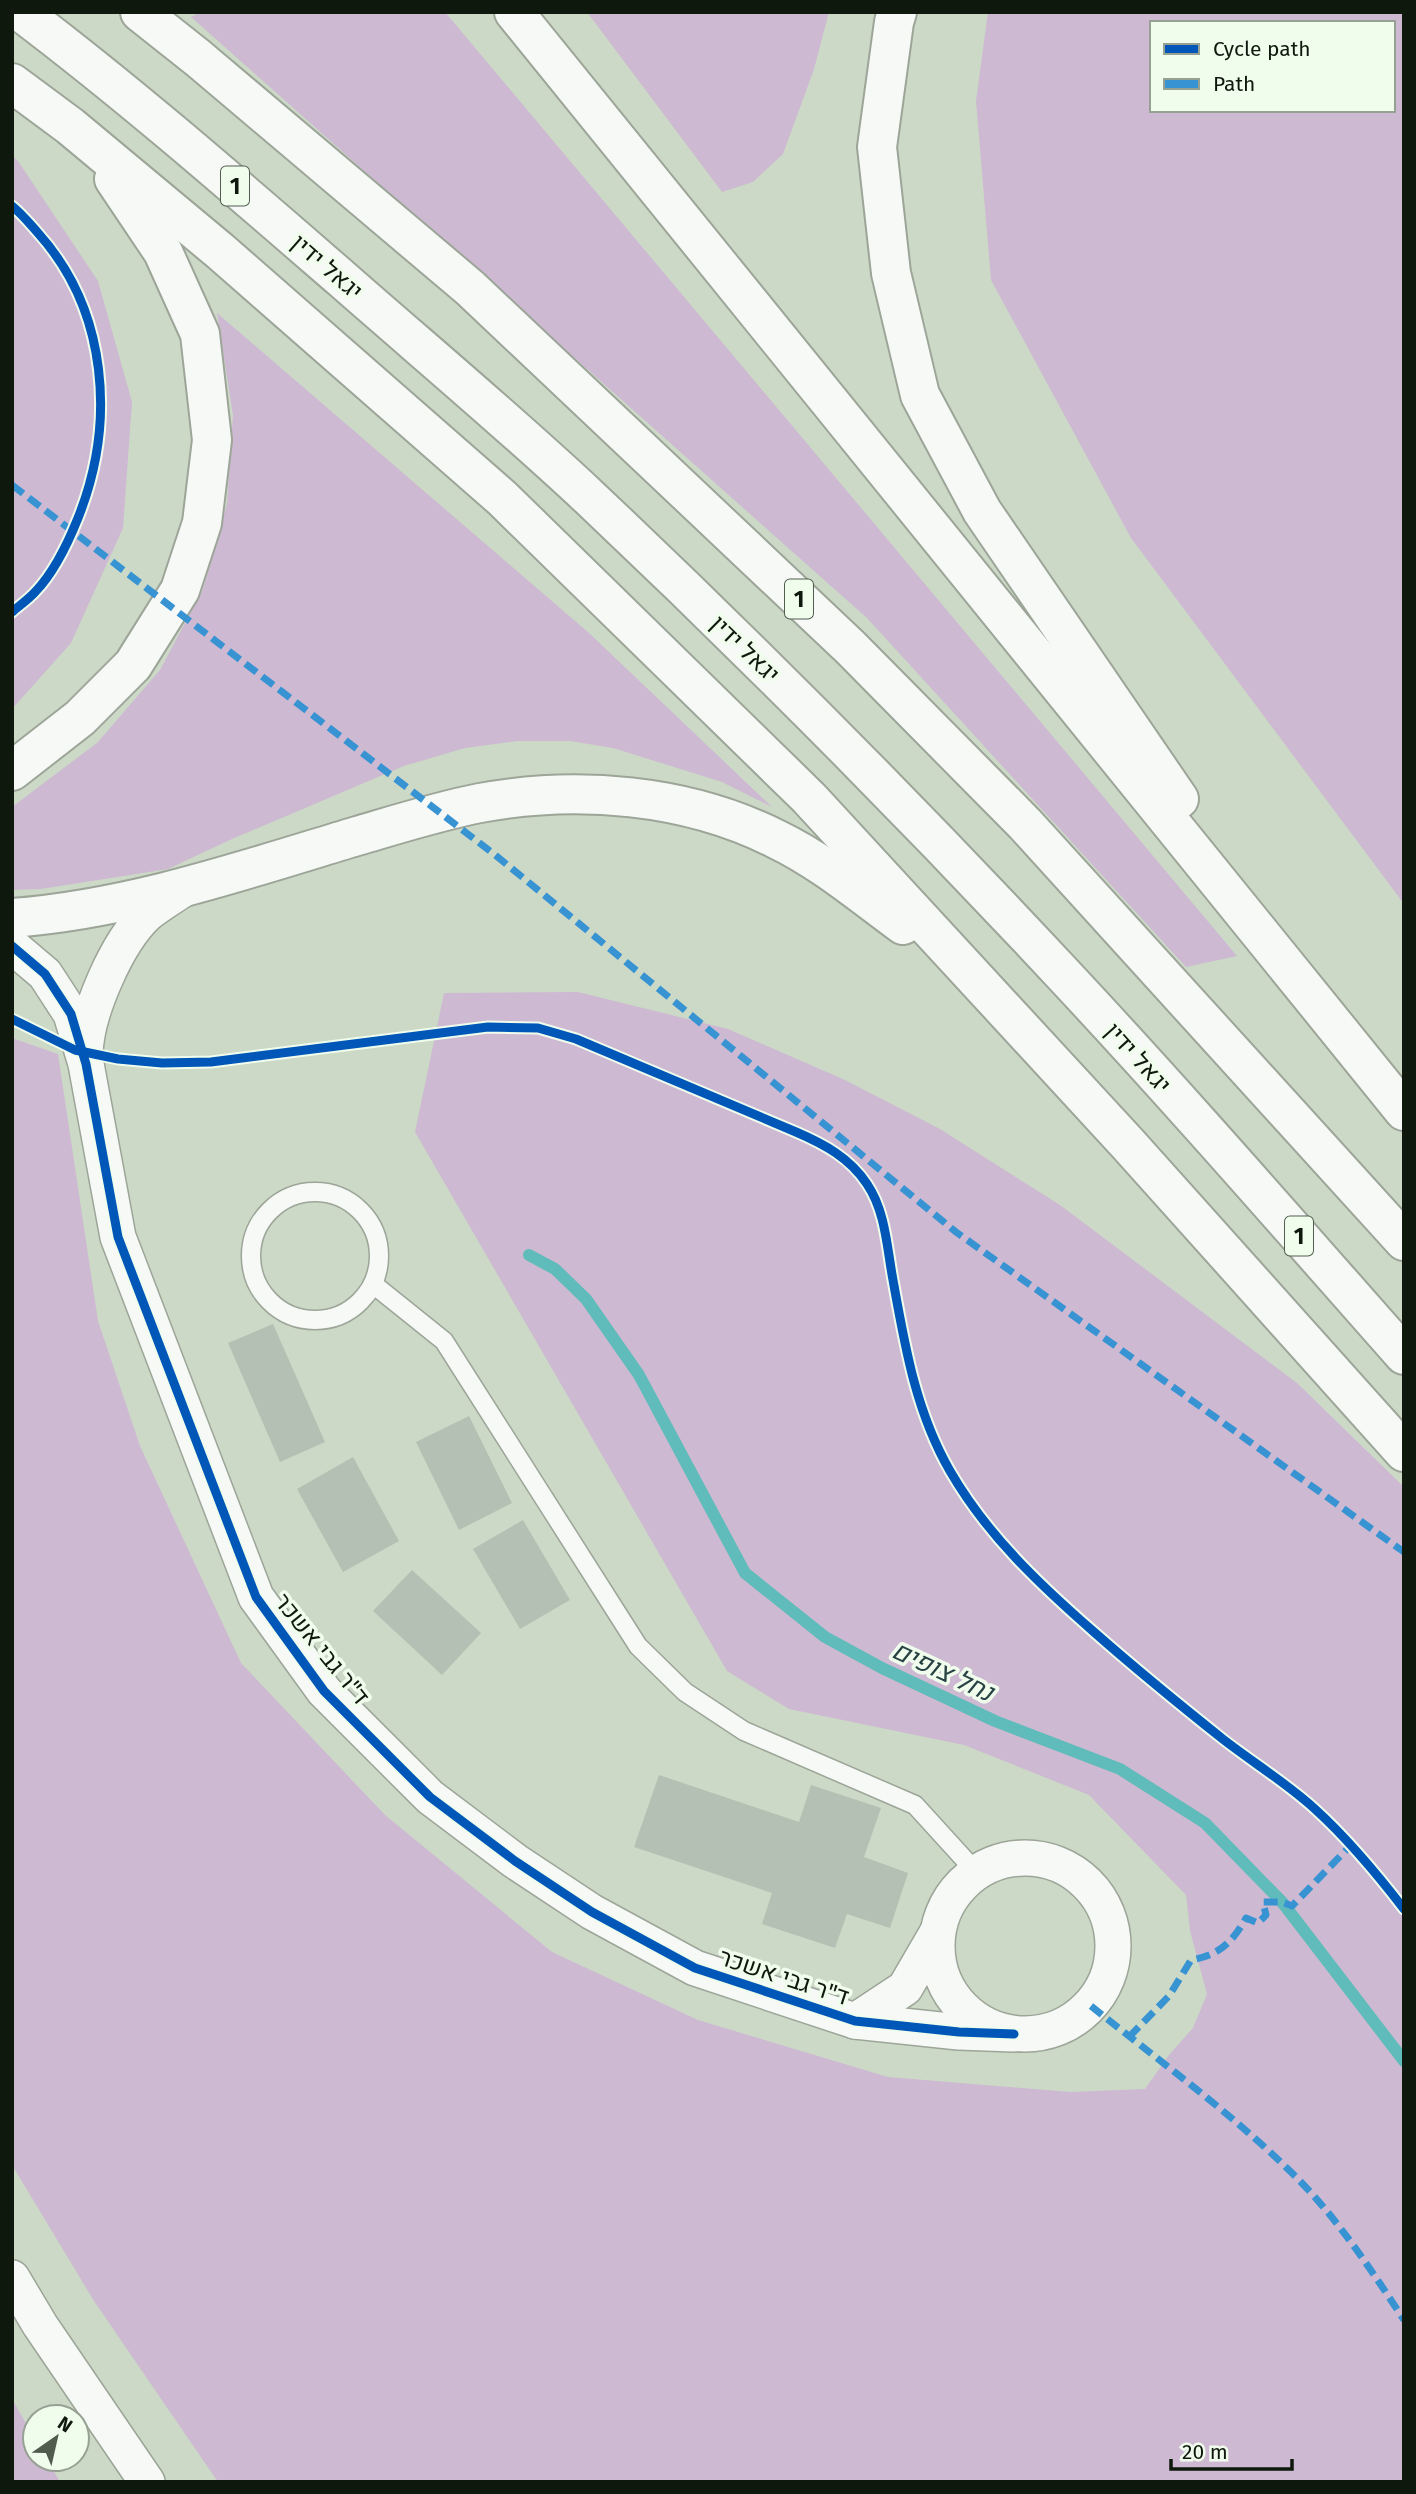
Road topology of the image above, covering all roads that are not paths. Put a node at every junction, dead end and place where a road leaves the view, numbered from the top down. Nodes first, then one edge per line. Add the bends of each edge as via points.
1 (21, 12) edge
2 (141, 12) edge
3 (514, 12) edge
4 (897, 12) edge
5 (12, 83) edge
6 (69, 127) junction
7 (12, 771) edge
8 (186, 887) junction
9 (12, 918) edge
10 (12, 946) edge
11 (1343, 1037) junction
12 (86, 1064) junction
13 (1404, 1111) edge
14 (1128, 1144) junction
15 (1404, 1241) edge
16 (373, 1284) junction
17 (1404, 1354) edge
18 (1404, 1451) edge
19 (976, 1872) junction
20 (937, 1933) junction
21 (855, 2021) junction
22 (1014, 2034) junction
23 (12, 2278) edge
24 (147, 2482) edge

1 - 17 highway, יגאל ידין / 1 via 220,173 588,496 759,662 1063,974
2 - 15 highway, 1 via 471,288 850,647 1024,824
3 - 11 highway
4 - 11 highway via 877,147 891,273 920,395 982,511
5 - 6 highway
6 - 7 highway via 113,177 163,252 200,334 212,440 202,523 180,590 133,665 80,718
6 - 14 highway via 220,251 502,498 809,798
8 - 9 highway via 113,904
8 - 12 street, ד"ר גבי אשכר via 146,915 107,975 93,1011
8 - 14 highway via 419,818 493,801 602,795 661,802 719,816 776,838 834,873 907,929
10 - 12 street, ד"ר גבי אשכר via 45,974 63,999
11 - 13 highway
12 - 21 street, ד"ר גבי אשכר via 118,1237 256,1597 324,1691 430,1797 592,1912 695,1968
14 - 18 highway
16 - 16 lane via 381,1262 370,1223 355,1206 335,1195 313,1192 291,1197 271,1210 257,1228 251,1249 259,1287 273,1305 292,1316 314,1321 342,1315 360,1302
16 - 19 lane via 444,1341 638,1646 685,1692 744,1731 915,1805
19 - 20 street via 957,1888
19 - 22 street via 1002,1861 1030,1858 1058,1864 1082,1879 1101,1900 1112,1927 1113,1955 1106,1982 1091,2006 1069,2024 1042,2033
20 - 21 street, ד"ר גבי אשכר via 905,1988
20 - 22 street via 937,1961 946,1987 964,2010 986,2026
21 - 22 street, ד"ר גבי אשכר
23 - 24 street

